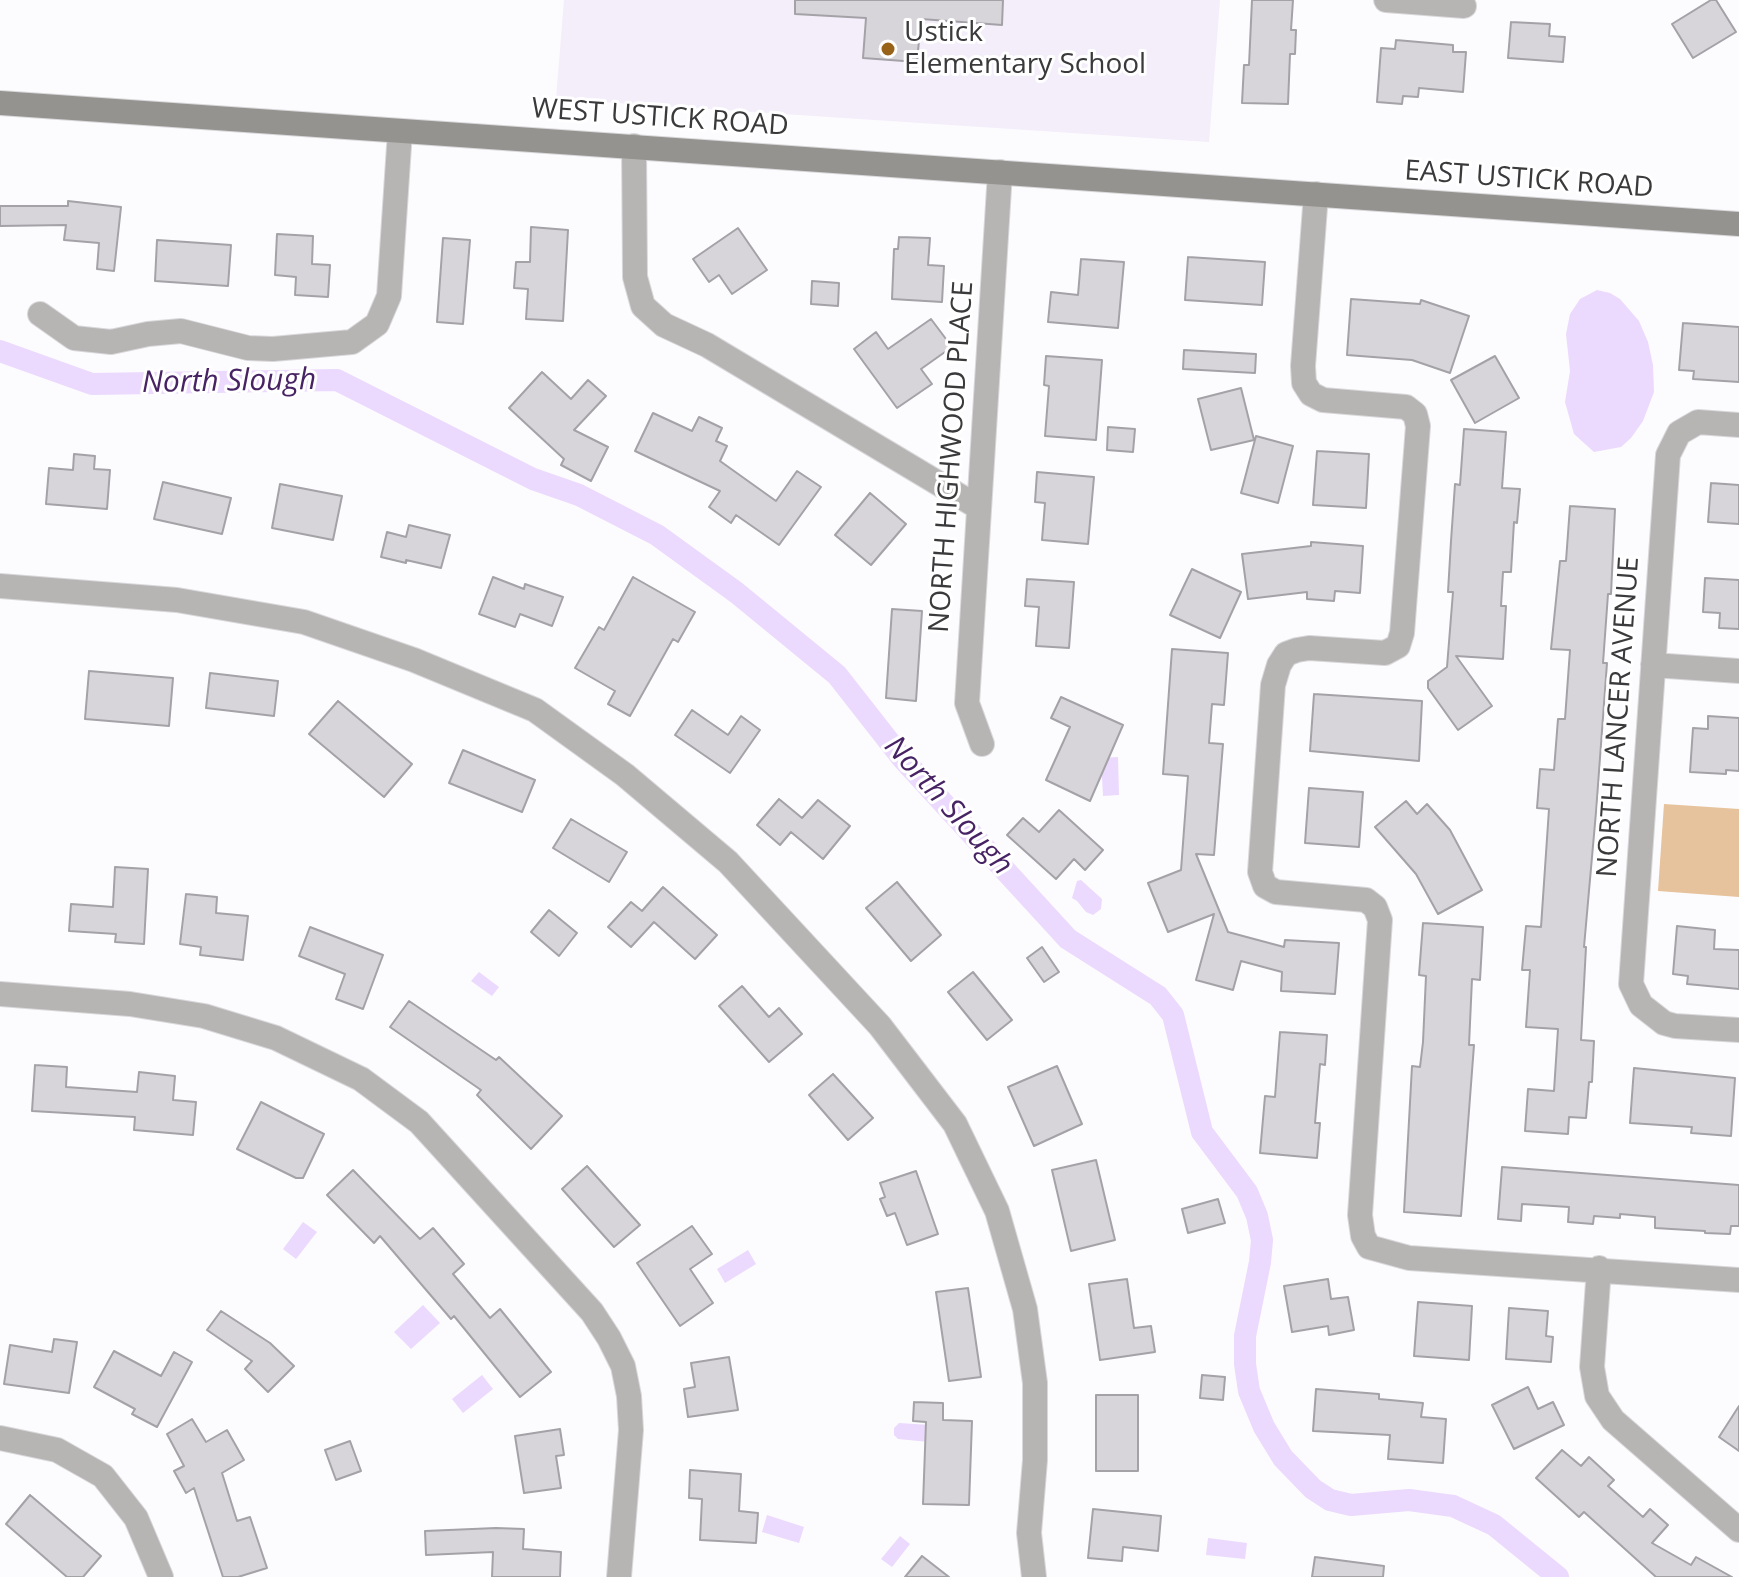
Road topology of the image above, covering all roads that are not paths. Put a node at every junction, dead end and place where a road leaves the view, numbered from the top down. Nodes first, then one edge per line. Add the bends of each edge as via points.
1 (1386, 0) edge
2 (1464, 6) dead end
3 (0, 103) edge
4 (400, 131) junction
5 (634, 146) junction
6 (1000, 172) junction
7 (1316, 194) junction
8 (1739, 224) edge
9 (40, 314) dead end
10 (1739, 425) edge
11 (978, 507) junction
12 (0, 586) edge
13 (1653, 665) junction
14 (1739, 671) edge
15 (982, 744) dead end
16 (0, 994) edge
17 (1739, 1030) edge
18 (1599, 1268) junction
19 (1739, 1280) edge
20 (0, 1438) edge
21 (1739, 1530) edge
22 (161, 1577) edge
23 (619, 1577) edge
24 (1034, 1577) edge

1 - 2 street
3 - 4 main road, WEST USTICK ROAD
4 - 5 main road, WEST USTICK ROAD
4 - 9 street via 389,296 377,324 352,342 261,349 181,331 111,342 74,338
5 - 6 main road, WEST USTICK ROAD
5 - 11 street via 635,277 643,306 664,325 707,345
6 - 7 main road, WEST USTICK ROAD
6 - 11 street, NORTH HIGHWOOD PLACE
7 - 8 main road, EAST USTICK ROAD
7 - 18 street via 1304,383 1323,400 1406,407 1418,426 1402,633 1398,646 1385,653 1309,648 1286,654 1279,665 1273,685 1260,872 1265,886 1276,892 1366,900 1380,920 1360,1215 1369,1247 1409,1258
10 - 13 street, NORTH LANCER AVENUE via 1698,422 1679,433 1668,455
11 - 15 street, NORTH HIGHWOOD PLACE via 967,703
12 - 24 street via 177,600 304,622 414,660 535,710 625,775 728,862 880,1026 955,1124 997,1211 1025,1309 1035,1383 1029,1533
13 - 14 street
13 - 17 street, NORTH LANCER AVENUE via 1631,984 1641,1005 1664,1023
16 - 23 street via 204,1016 276,1038 361,1079 419,1122 592,1312 623,1366 631,1430
18 - 19 street
18 - 21 street via 1592,1367 1597,1396 1613,1420
20 - 22 street via 57,1450 103,1476 136,1518

